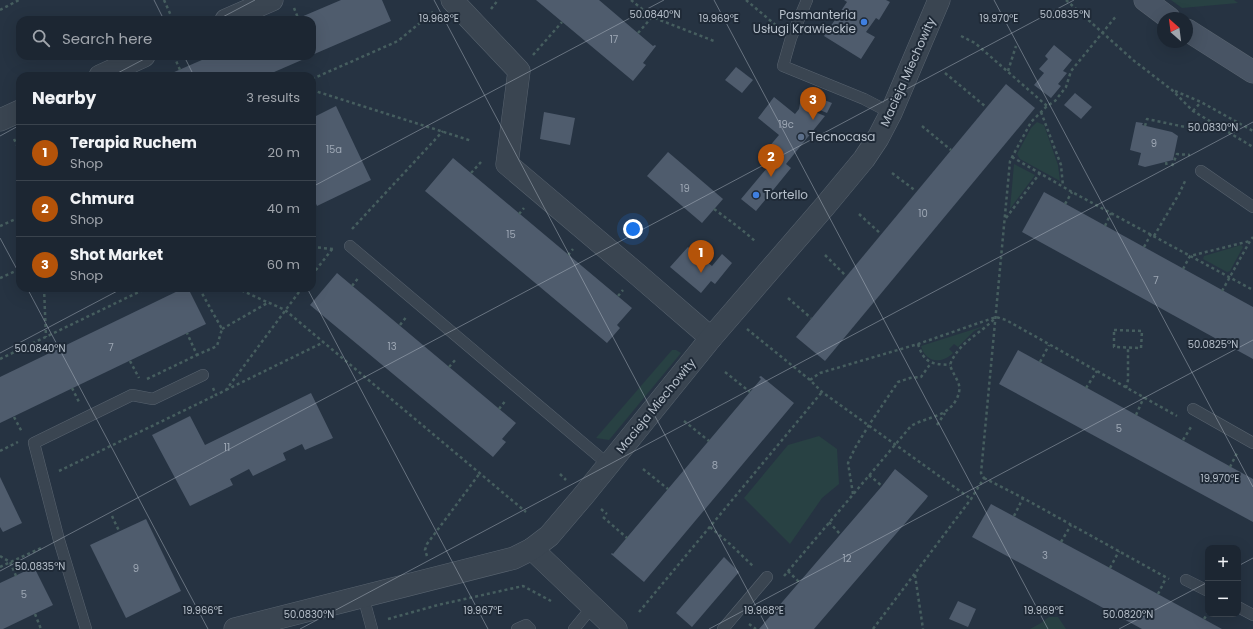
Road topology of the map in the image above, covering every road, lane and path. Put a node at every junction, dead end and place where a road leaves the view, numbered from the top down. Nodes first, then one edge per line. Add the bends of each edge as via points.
1 (19, 0) edge
2 (164, 0) edge
3 (272, 0) edge
4 (632, 0) edge
5 (746, 0) edge
6 (807, 0) edge
7 (939, 0) edge
8 (1066, 0) edge
9 (1146, 0) edge
10 (444, 5) edge
11 (0, 10) edge
12 (1161, 12) edge
13 (1117, 15) dead end
14 (171, 16) edge
15 (235, 16) edge
16 (652, 17) junction
17 (562, 22) dead end
18 (1103, 32) junction
19 (638, 33) dead end
20 (1193, 34) edge
21 (961, 36) dead end
22 (791, 38) junction
23 (714, 41) dead end
24 (1016, 46) dead end
25 (135, 60) edge
26 (176, 60) edge
27 (180, 70) dead end
28 (519, 71) junction
29 (109, 72) edge
30 (1008, 72) junction
31 (1253, 72) edge
32 (945, 73) dead end
33 (316, 77) edge
34 (1172, 90) junction
35 (316, 91) edge
36 (1201, 102) junction
37 (1047, 106) junction
38 (986, 107) dead end
39 (1193, 111) junction
40 (1041, 112) junction
41 (16, 113) edge
42 (891, 113) junction
43 (0, 120) edge
44 (922, 126) dead end
45 (1145, 126) dead end
46 (1190, 128) dead end
47 (443, 131) junction
48 (1253, 131) edge
49 (472, 141) dead end
50 (1253, 147) edge
51 (951, 150) dead end
52 (1190, 155) dead end
53 (1012, 157) junction
54 (481, 162) dead end
55 (1166, 162) dead end
56 (1172, 166) dead end
57 (1167, 167) dead end
58 (1196, 172) joint
59 (470, 173) dead end
60 (892, 173) dead end
61 (1040, 173) junction
62 (1063, 187) junction
63 (916, 192) dead end
64 (1072, 192) junction
65 (1065, 204) dead end
66 (1253, 208) edge
67 (714, 209) dead end
68 (1111, 213) junction
69 (859, 214) dead end
70 (1006, 218) junction
71 (16, 219) edge
72 (0, 226) edge
73 (1105, 226) dead end
74 (349, 232) dead end
75 (881, 234) dead end
76 (1152, 235) junction
77 (1253, 237) edge
78 (1250, 241) junction
79 (756, 242) dead end
80 (338, 243) dead end
81 (350, 246) dead end
82 (1144, 247) dead end
83 (824, 255) dead end
84 (1190, 256) junction
85 (1183, 269) dead end
86 (316, 270) edge
87 (16, 271) edge
88 (361, 275) dead end
89 (846, 276) dead end
90 (1229, 277) junction
91 (0, 278) edge
92 (352, 286) dead end
93 (1253, 290) edge
94 (1222, 291) dead end
95 (44, 292) edge
96 (139, 292) edge
97 (202, 292) edge
98 (245, 292) edge
99 (299, 292) edge
100 (788, 298) dead end
101 (269, 302) junction
102 (285, 310) junction
103 (409, 314) dead end
104 (731, 315) junction
105 (996, 317) junction
106 (811, 318) dead end
107 (400, 325) dead end
108 (222, 329) junction
109 (187, 333) dead end
110 (46, 337) junction
111 (711, 338) junction
112 (324, 342) junction
113 (918, 344) junction
114 (1049, 344) junction
115 (1128, 347) junction
116 (197, 355) junction
117 (459, 356) dead end
118 (0, 359) edge
119 (130, 361) dead end
120 (931, 362) junction
121 (1040, 362) dead end
122 (950, 365) junction
123 (449, 367) dead end
124 (1097, 371) junction
125 (725, 372) dead end
126 (204, 374) junction
127 (810, 380) junction
128 (141, 382) dead end
129 (72, 388) dead end
130 (1086, 388) dead end
131 (1126, 388) junction
132 (226, 390) junction
133 (750, 392) dead end
134 (822, 392) junction
135 (216, 395) junction
136 (77, 397) dead end
137 (508, 397) dead end
138 (1144, 397) junction
139 (499, 409) dead end
140 (1193, 409) dead end
141 (945, 413) junction
142 (1136, 415) dead end
143 (14, 417) dead end
144 (1179, 417) dead end
145 (684, 421) dead end
146 (1192, 424) dead end
147 (869, 425) junction
148 (937, 425) dead end
149 (19, 426) dead end
150 (1183, 440) dead end
151 (709, 441) dead end
152 (1253, 443) edge
153 (895, 445) junction
154 (1238, 450) dead end
155 (609, 465) junction
156 (1230, 467) dead end
157 (643, 469) dead end
158 (480, 473) junction
159 (869, 475) junction
160 (984, 478) junction
161 (42, 480) junction
162 (882, 486) dead end
163 (668, 489) dead end
164 (853, 494) junction
165 (1023, 498) junction
166 (971, 499) junction
167 (526, 512) dead end
168 (112, 516) dead end
169 (1014, 516) dead end
170 (603, 517) dead end
171 (829, 522) junction
172 (1071, 525) junction
173 (710, 527) junction
174 (119, 531) dead end
175 (840, 534) dead end
176 (627, 538) dead end
177 (59, 540) junction
178 (1061, 542) dead end
179 (532, 549) junction
180 (1119, 551) junction
181 (0, 556) edge
182 (428, 561) dead end
183 (10, 562) junction
184 (0, 567) edge
185 (1110, 568) dead end
186 (788, 571) junction
187 (915, 575) junction
188 (16, 576) dead end
189 (767, 577) junction
190 (1166, 578) junction
191 (1172, 580) dead end
192 (1186, 580) dead end
193 (799, 582) dead end
194 (523, 586) dead end
195 (1205, 590) edge
196 (1158, 594) dead end
197 (363, 596) junction
198 (592, 607) junction
199 (1241, 609) edge
200 (639, 612) dead end
201 (35, 614) dead end
202 (1253, 615) edge
203 (371, 626) edge
204 (41, 629) edge
205 (86, 629) edge
206 (235, 629) edge
207 (518, 629) edge
208 (530, 629) edge
209 (574, 629) edge
210 (616, 629) edge
211 (723, 629) edge
212 (873, 629) edge
213 (923, 629) edge

1 - 11 path
2 - 14 path
3 - 15 street
4 - 16 path
5 - 22 path
6 - 22 lane
7 - 42 street, Macieja Miechowity
8 - 18 path
9 - 12 main road
10 - 28 street
10 - 33 path via 398,41
13 - 18 path
16 - 19 path
16 - 23 path
17 - 28 path
18 - 34 path via 1132,60
18 - 37 path via 1071,71 1066,87 1055,101
20 - 31 main road
21 - 30 path via 975,43
22 - 42 lane via 783,66 864,99
24 - 30 path
25 - 29 street
26 - 27 path
28 - 111 street via 507,164
30 - 37 path
32 - 38 path
34 - 36 path
34 - 39 path
35 - 47 path
36 - 39 path
36 - 48 path
37 - 40 path
39 - 50 path
40 - 53 path via 1031,122
40 - 62 path via 1060,165
41 - 43 street
42 - 104 street, Macieja Miechowity via 878,138 852,174
44 - 51 path
45 - 46 path via 1147,119
47 - 49 path
47 - 74 path
52 - 56 path via 1177,154
53 - 61 path
53 - 70 path
54 - 59 path
55 - 57 path
58 - 66 lane
58 - 76 path
60 - 63 path
61 - 62 path
61 - 70 path
62 - 64 path
64 - 65 path
64 - 68 path
67 - 79 path
68 - 73 path
68 - 76 path
69 - 75 path
70 - 105 path
71 - 72 path
76 - 82 path
76 - 84 path
77 - 78 path
78 - 84 path
78 - 90 path
80 - 86 path
81 - 155 lane
83 - 89 path
84 - 85 path
84 - 90 path
87 - 91 path
88 - 92 path
90 - 93 path
90 - 94 path
95 - 110 path
96 - 110 path
97 - 108 path
98 - 101 path
99 - 102 path
100 - 106 path
101 - 102 path
101 - 108 path
102 - 112 path
102 - 132 path
103 - 107 path
104 - 111 street, Macieja Miechowity
104 - 127 path
105 - 113 path
105 - 114 path
105 - 122 path via 958,349
105 - 160 path via 982,474
108 - 116 path via 217,346
109 - 116 path
110 - 118 path
111 - 155 street, Macieja Miechowity
112 - 132 path
112 - 158 path
113 - 120 path via 921,354
113 - 127 path via 820,373
114 - 121 path
114 - 124 path
115 - 115 path via 1114,347 1114,330 1142,332 1141,348
115 - 131 path
116 - 126 path
117 - 123 path
119 - 128 path
120 - 122 path
120 - 147 path via 921,377 898,382
122 - 141 path via 959,385 959,392
124 - 130 path
124 - 131 path
125 - 133 path
126 - 135 path
126 - 161 lane via 153,399 132,395 34,443
127 - 134 path
129 - 136 path
131 - 138 path
132 - 135 path
134 - 147 path
134 - 173 path
135 - 161 path
137 - 139 path
138 - 142 path
138 - 144 path
140 - 152 lane
141 - 148 path
141 - 153 path via 917,422
143 - 149 path
145 - 151 path
146 - 150 path
147 - 153 path
147 - 164 path via 848,463
153 - 159 path
153 - 166 path
154 - 156 path
155 - 179 street, Macieja Miechowity via 549,536
157 - 163 path
158 - 167 path
158 - 182 path via 427,544 425,550
159 - 162 path
159 - 164 path
160 - 165 path
160 - 166 path
161 - 177 lane
164 - 171 path
165 - 169 path
165 - 172 path
166 - 187 path
168 - 174 path
170 - 176 path
171 - 175 path
171 - 186 path
172 - 178 path
172 - 180 path
173 - 189 path via 758,572
173 - 200 path
177 - 183 path
177 - 205 lane
179 - 197 street, Macieja Miechowity via 514,558
179 - 198 street
180 - 185 path
180 - 190 path
181 - 183 path
183 - 184 path
183 - 188 path
186 - 189 path via 776,585
186 - 193 path
187 - 212 path
187 - 213 path
189 - 211 lane
190 - 191 path
190 - 196 path
192 - 195 lane
194 - 203 path via 438,605
197 - 203 lane
197 - 206 street, Macieja Miechowity
198 - 209 lane
198 - 210 street
199 - 202 lane
201 - 204 path
207 - 208 lane via 526,625

